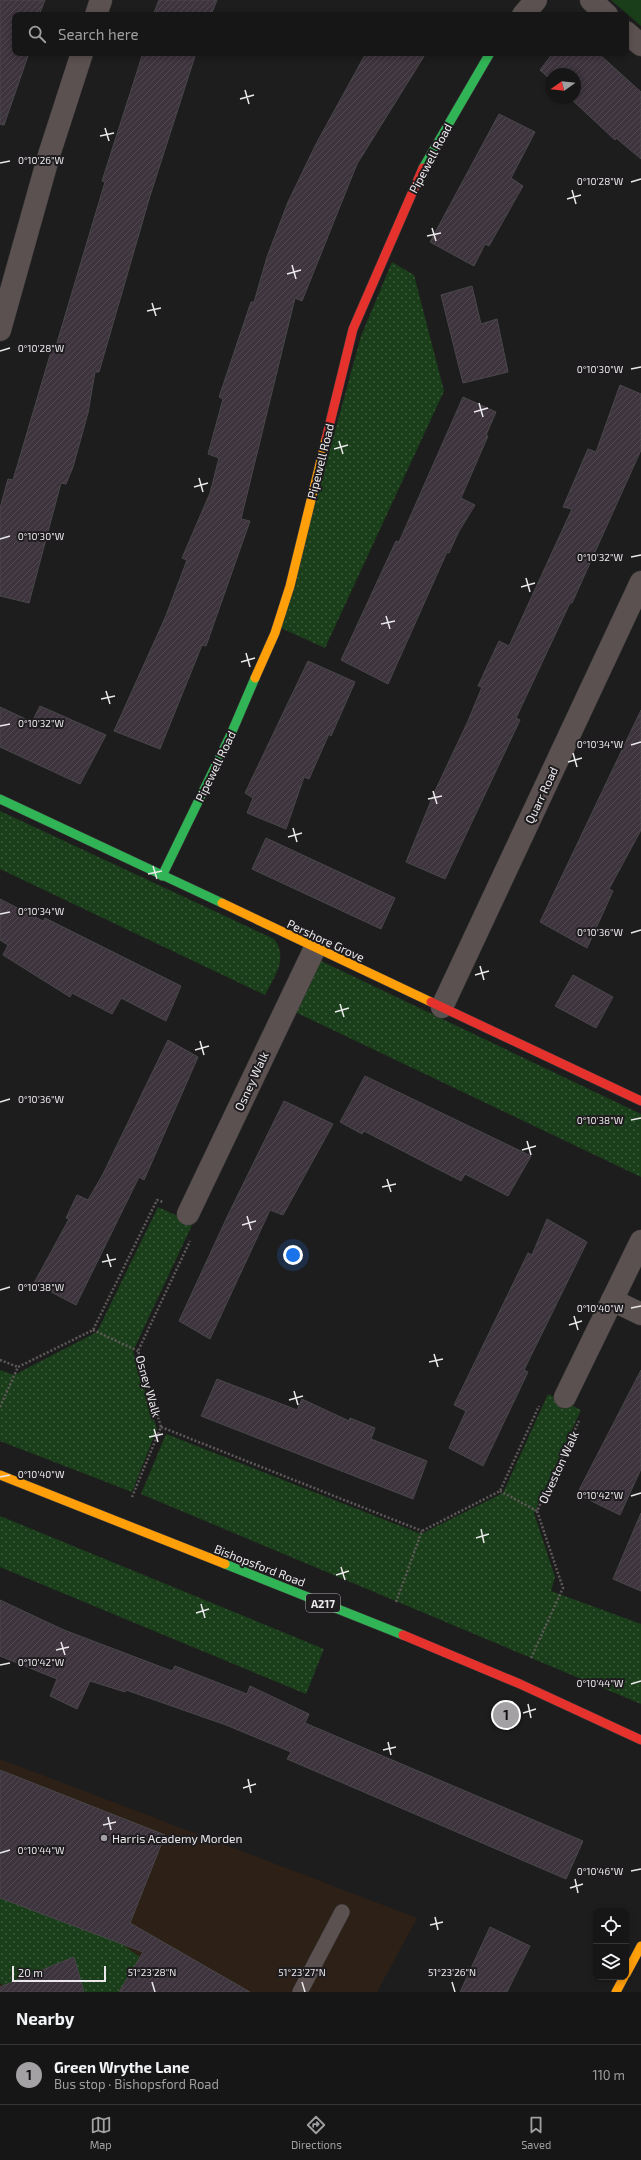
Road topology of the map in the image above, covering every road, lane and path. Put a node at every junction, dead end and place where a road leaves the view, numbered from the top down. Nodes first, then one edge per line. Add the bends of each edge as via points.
1 (101, 0) edge
2 (536, 0) edge
3 (591, 0) edge
4 (97, 12) edge
5 (526, 12) edge
6 (604, 12) edge
7 (629, 35) edge
8 (641, 45) edge
9 (81, 56) edge
10 (488, 56) edge
11 (0, 330) edge
12 (641, 582) edge
13 (0, 799) edge
14 (162, 876) junction
15 (315, 948) junction
16 (442, 1007) junction
17 (641, 1101) edge
18 (188, 1214) junction
19 (641, 1241) edge
20 (612, 1300) junction
21 (641, 1314) edge
22 (93, 1330) junction
23 (138, 1351) junction
24 (0, 1360) edge
25 (18, 1367) junction
26 (565, 1397) junction
27 (0, 1408) edge
28 (161, 1428) junction
29 (0, 1475) edge
30 (500, 1491) junction
31 (537, 1511) junction
32 (120, 1523) junction
33 (422, 1531) junction
34 (387, 1628) junction
35 (520, 1684) junction
36 (641, 1740) edge
37 (342, 1912) dead end
38 (641, 1946) edge
39 (629, 1968) edge
40 (622, 1980) edge
41 (300, 1992) edge
42 (616, 1992) edge

1 - 4 street
2 - 5 street
3 - 6 street
7 - 8 street
9 - 11 street via 49,155
10 - 14 street, Pipewell Road via 419,175 353,329 290,586 275,633 231,734
12 - 16 street, Quarr Road
13 - 14 street, Pershore Grove
14 - 15 street, Pershore Grove
15 - 16 street, Pershore Grove
15 - 18 street, Osney Walk
16 - 17 street, Pershore Grove
18 - 22 path, Osney Walk via 157,1200
18 - 23 path, Osney Walk via 200,1219
19 - 20 street
20 - 21 street
20 - 26 street
22 - 23 path
22 - 25 path
23 - 28 path, Osney Walk
24 - 25 path
25 - 27 path
26 - 30 path, Olveston Walk via 547,1388
26 - 31 path, Olveston Walk via 586,1406
28 - 32 path, Osney Walk
28 - 33 path
29 - 32 street, Bishopsford Road / A217
30 - 31 path
30 - 33 path
31 - 35 path, Olveston Walk via 562,1588
32 - 34 street, Bishopsford Road / A217
33 - 34 path
34 - 35 street, Bishopsford Road / A217
35 - 36 street, Bishopsford Road / A217
37 - 41 lane
38 - 39 street
40 - 42 street

